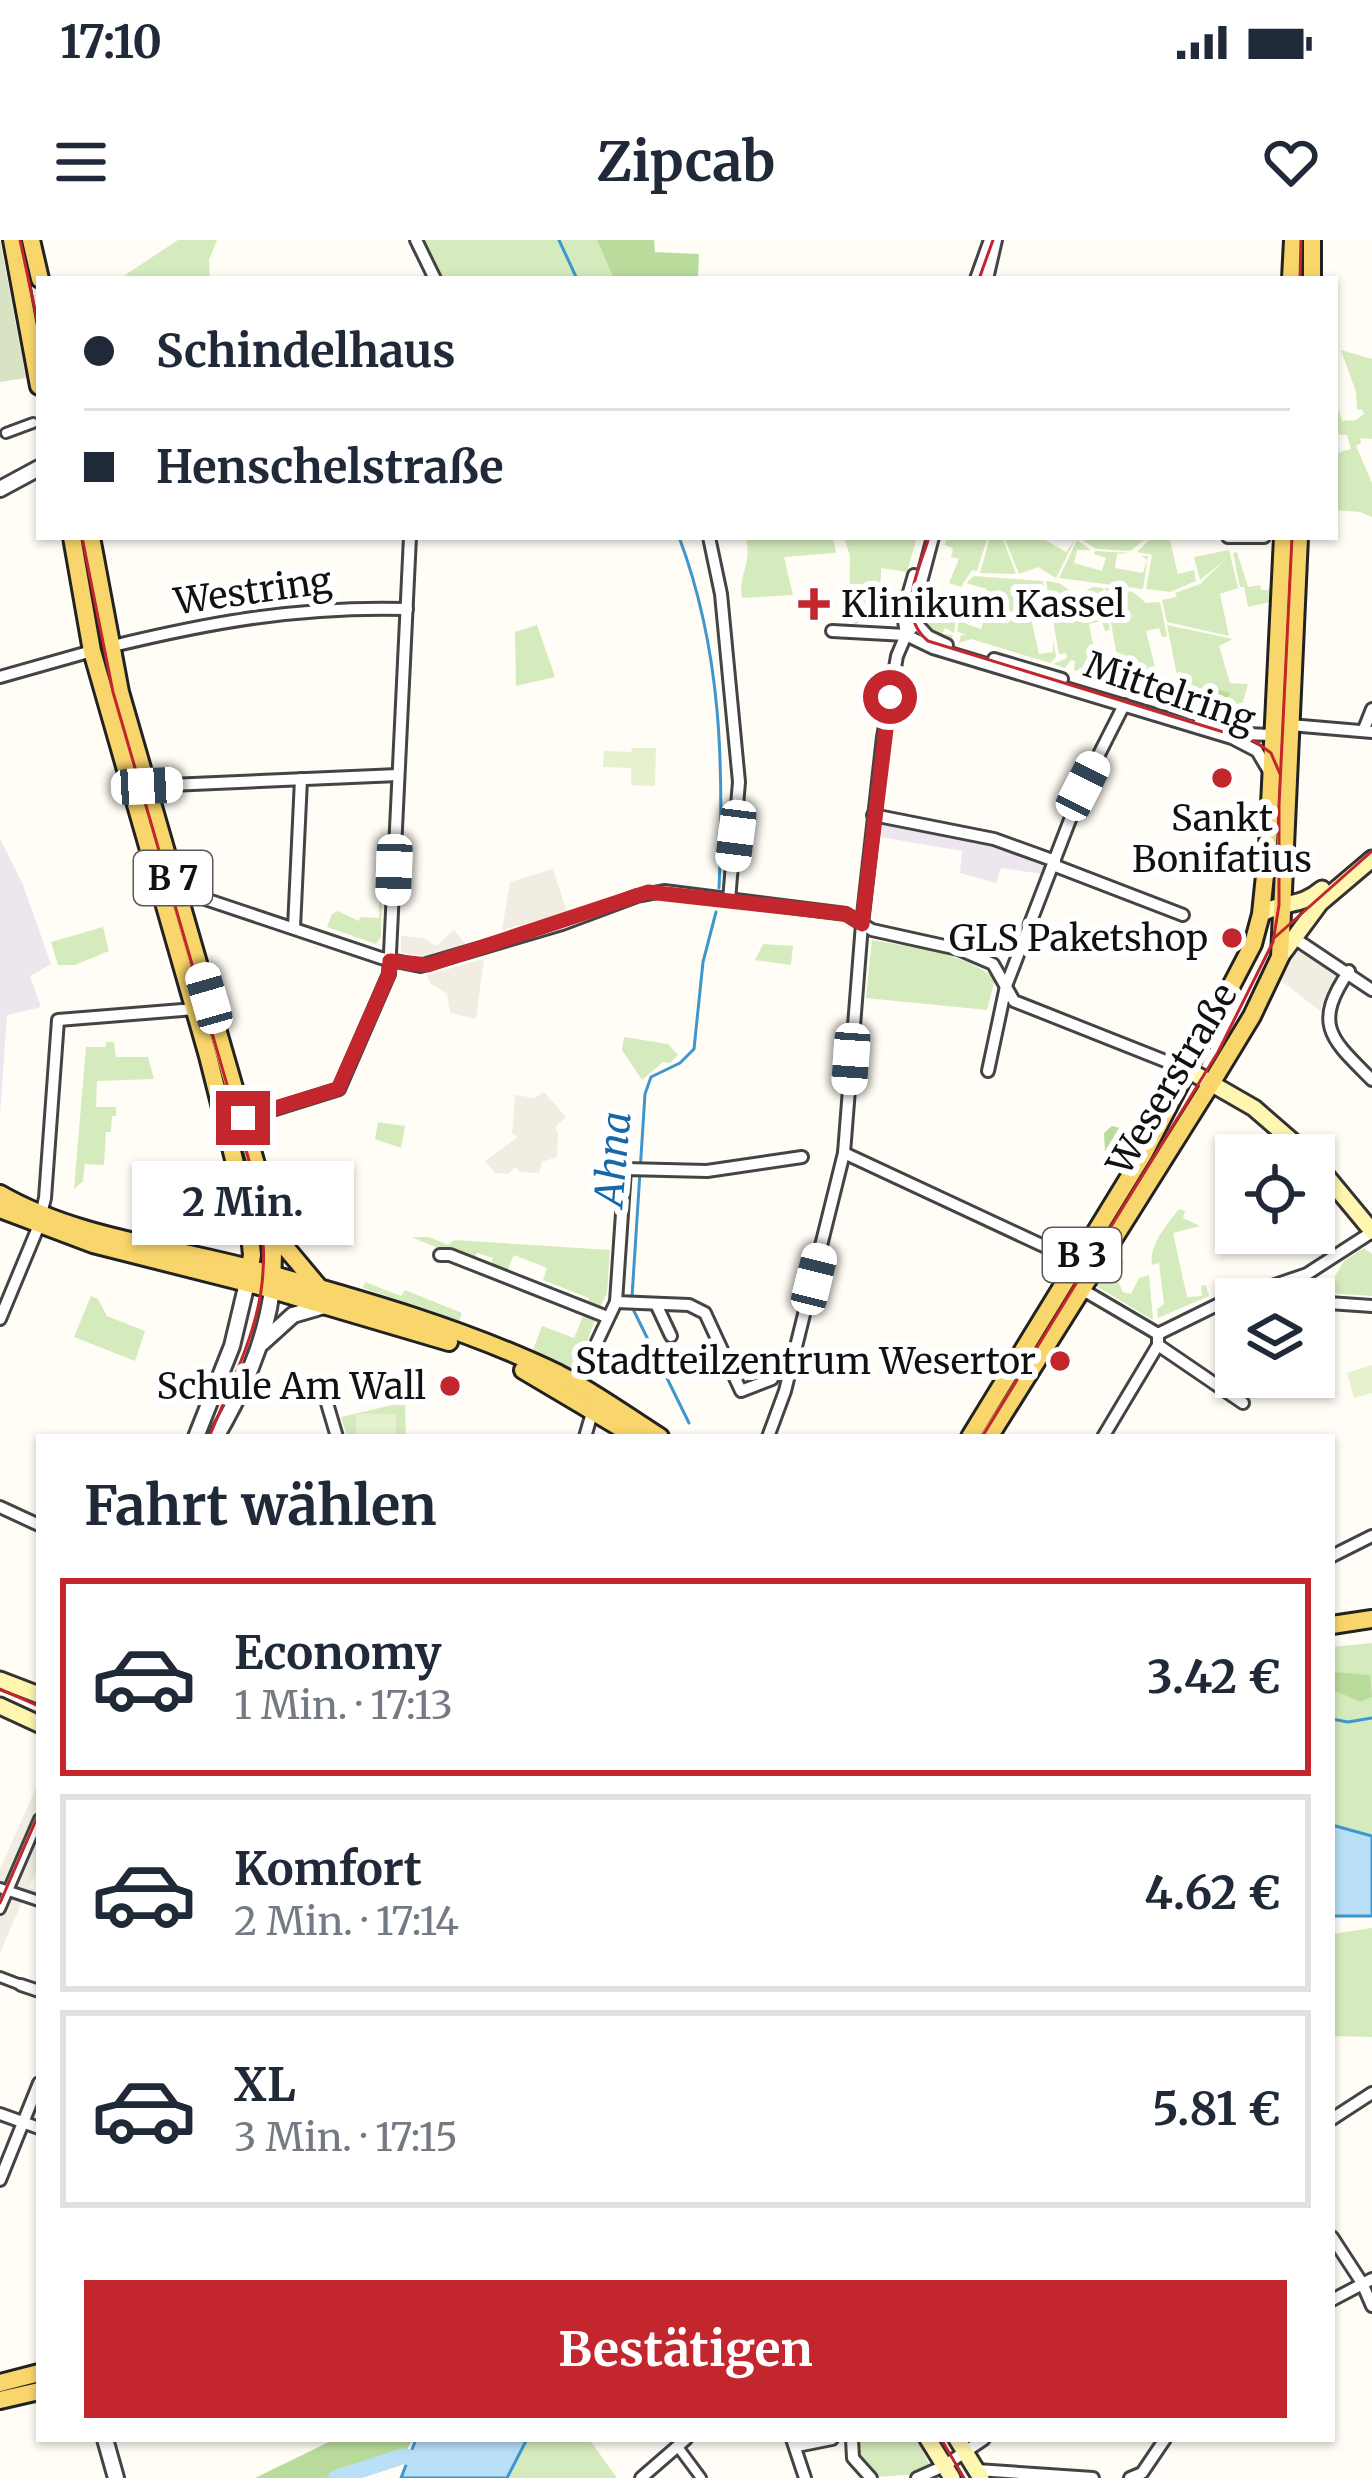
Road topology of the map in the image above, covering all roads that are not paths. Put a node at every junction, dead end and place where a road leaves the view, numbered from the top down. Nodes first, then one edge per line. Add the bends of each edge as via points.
1 (12, 240) edge
2 (31, 240) edge
3 (416, 240) edge
4 (993, 240) edge
5 (1293, 240) edge
6 (1312, 240) edge
7 (39, 276) edge
8 (434, 276) edge
9 (977, 276) edge
10 (987, 276) edge
11 (1291, 276) edge
12 (1312, 276) edge
13 (36, 370) edge
14 (32, 423) dead end
15 (6, 433) dead end
16 (36, 470) edge
17 (0, 489) edge
18 (73, 540) edge
19 (91, 540) edge
20 (410, 540) edge
21 (711, 540) edge
22 (928, 540) edge
23 (928, 540) edge
24 (1283, 540) edge
25 (1300, 540) edge
26 (407, 609) junction
27 (916, 623) junction
28 (832, 632) dead end
29 (905, 634) junction
30 (100, 649) junction
31 (0, 676) edge
32 (1372, 709) edge
33 (1121, 710) junction
34 (1292, 724) junction
35 (1368, 730) edge
36 (1271, 735) junction
37 (1290, 772) junction
38 (1270, 774) junction
39 (398, 775) junction
40 (301, 779) junction
41 (147, 786) junction
42 (873, 815) junction
43 (1372, 846) edge
44 (1372, 859) edge
45 (1054, 863) junction
46 (179, 898) junction
47 (729, 900) junction
48 (1285, 904) junction
49 (1261, 914) junction
50 (1184, 915) dead end
51 (862, 924) junction
52 (294, 928) junction
53 (1289, 935) junction
54 (390, 961) junction
55 (1349, 971) junction
56 (1006, 986) junction
57 (1372, 990) edge
58 (195, 1009) junction
59 (1188, 1070) junction
60 (988, 1071) dead end
61 (1372, 1080) edge
62 (1212, 1082) junction
63 (243, 1118) junction
64 (1284, 1134) edge
65 (844, 1153) junction
66 (802, 1157) dead end
67 (1335, 1187) edge
68 (0, 1194) edge
69 (266, 1199) junction
70 (0, 1209) edge
71 (248, 1215) junction
72 (40, 1220) junction
73 (1372, 1232) edge
74 (440, 1255) dead end
75 (209, 1258) junction
76 (1078, 1262) junction
77 (220, 1276) junction
78 (249, 1276) junction
79 (1297, 1278) edge
80 (273, 1282) junction
81 (1083, 1291) junction
82 (322, 1297) junction
83 (627, 1302) junction
84 (1335, 1303) edge
85 (656, 1304) junction
86 (1215, 1306) edge
87 (1372, 1306) edge
88 (607, 1317) junction
89 (0, 1319) edge
90 (238, 1320) junction
91 (671, 1336) dead end
92 (1158, 1340) junction
93 (598, 1342) dead end
94 (259, 1347) junction
95 (772, 1379) dead end
96 (321, 1383) dead end
97 (1243, 1402) dead end
98 (596, 1403) junction
99 (197, 1434) edge
100 (218, 1434) edge
101 (336, 1434) edge
102 (586, 1434) edge
103 (632, 1434) edge
104 (654, 1434) edge
105 (769, 1434) edge
106 (972, 1434) edge
107 (991, 1434) edge
108 (1105, 1434) edge
109 (0, 1508) edge
110 (36, 1524) edge
111 (1372, 1536) edge
112 (1335, 1554) edge
113 (1372, 1619) edge
114 (1335, 1625) edge
115 (1372, 1630) edge
116 (1335, 1635) edge
117 (0, 1680) edge
118 (36, 1694) edge
119 (0, 1706) edge
120 (36, 1723) edge
121 (36, 1826) edge
122 (4, 1890) edge
123 (36, 1900) edge
124 (0, 1909) edge
125 (0, 1977) edge
126 (21, 1984) joint
127 (36, 1990) edge
128 (36, 2093) edge
129 (1372, 2093) edge
130 (0, 2114) edge
131 (1335, 2117) edge
132 (23, 2122) junction
133 (36, 2127) edge
134 (0, 2180) edge
135 (1335, 2240) edge
136 (1367, 2281) edge
137 (1335, 2298) edge
138 (1372, 2306) edge
139 (36, 2373) edge
140 (0, 2383) edge
141 (36, 2392) edge
142 (0, 2400) edge
143 (106, 2442) edge
144 (678, 2442) edge
145 (795, 2442) edge
146 (852, 2442) edge
147 (930, 2442) edge
148 (1163, 2442) edge
149 (961, 2446) edge
150 (948, 2472) edge
151 (979, 2474) edge
152 (116, 2478) edge
153 (641, 2478) edge
154 (700, 2478) edge
155 (805, 2478) edge
156 (871, 2478) edge
157 (917, 2478) edge
158 (1093, 2478) edge
159 (1130, 2478) edge

1 - 13 main road
2 - 7 main road
3 - 8 street
4 - 9 street
4 - 10 street
5 - 11 main road
6 - 12 main road
14 - 15 street
16 - 17 street
18 - 30 main road, B 7
19 - 30 main road, B 7
20 - 26 street
21 - 47 street via 740,782
22 - 27 street
23 - 29 street via 903,613
24 - 36 main road, B 3
25 - 34 main road, B 3
26 - 30 street, Westring via 242,616
26 - 39 street
27 - 29 street
27 - 36 street, Mittelring via 937,642 1245,734
28 - 29 street, Mittelring
29 - 33 street, Mittelring
29 - 42 street
30 - 31 street, Westring
30 - 41 main road, B 7
30 - 58 main road, B 7
32 - 35 street
33 - 38 street, Mittelring via 1243,742
33 - 45 street
34 - 35 street
34 - 36 street
34 - 37 main road, B 3
36 - 37 street, Mittelring
36 - 38 main road, B 3
37 - 48 main road, B 3
38 - 49 main road, B 3
39 - 40 street
39 - 54 street
40 - 41 street
40 - 52 street
41 - 46 main road, B 7
42 - 45 street via 979,835
42 - 51 street
43 - 48 main road via 1310,900
44 - 53 main road
45 - 50 street
45 - 56 street
46 - 52 street
46 - 63 main road, B 7
47 - 51 street via 846,914
47 - 54 street via 648,892 428,965
48 - 49 main road
48 - 53 main road, B 3
49 - 59 main road, Weserstraße / B 3 via 1251,950
51 - 56 street via 980,957
51 - 65 street
52 - 54 street
53 - 55 street
53 - 62 main road, Weserstraße / B 3
54 - 63 street via 338,1089
55 - 57 street
55 - 61 street via 1327,1018 1335,1043
56 - 59 street via 1014,1000
56 - 60 street
58 - 71 main road, B 7
58 - 72 street via 58,1020
59 - 62 main road
59 - 76 main road, Weserstraße / B 3
62 - 64 main road
62 - 81 main road, Weserstraße / B 3
63 - 69 main road, B 7
65 - 76 street
65 - 105 street
66 - 83 street via 707,1171 636,1168
67 - 73 main road
68 - 72 main road
69 - 80 main road
69 - 82 main road, B 7 via 286,1248
70 - 72 main road
71 - 75 main road via 236,1245
71 - 78 main road, B 7
72 - 75 main road
72 - 77 main road
72 - 89 street
73 - 79 street
74 - 88 street
75 - 78 main road
76 - 106 main road, Weserstraße / B 3
77 - 78 main road
77 - 90 street via 235,1294
78 - 80 main road
78 - 90 street
80 - 82 main road
80 - 94 street
81 - 92 street
81 - 107 main road, Weserstraße / B 3
82 - 94 street
82 - 98 main road
83 - 85 street
83 - 88 street
84 - 87 street
85 - 91 street
85 - 95 street via 705,1313 741,1391
86 - 92 street
88 - 93 street
90 - 99 street
92 - 97 street
92 - 108 street
94 - 100 street
96 - 101 street
98 - 102 street
98 - 103 main road
98 - 104 main road
109 - 110 street
111 - 112 street
113 - 114 main road
115 - 116 main road
117 - 118 main road
119 - 120 main road
121 - 122 street
122 - 123 street
122 - 124 street
125 - 126 street
126 - 127 street
128 - 132 street
129 - 131 street
130 - 132 street
132 - 133 street
132 - 134 street
135 - 136 street
136 - 137 street
136 - 138 street
139 - 140 main road
141 - 142 main road
143 - 152 street
144 - 153 street
144 - 154 street
145 - 155 street
146 - 156 street
147 - 150 main road
148 - 159 street
149 - 150 street
149 - 151 main road
150 - 157 street
151 - 158 street

